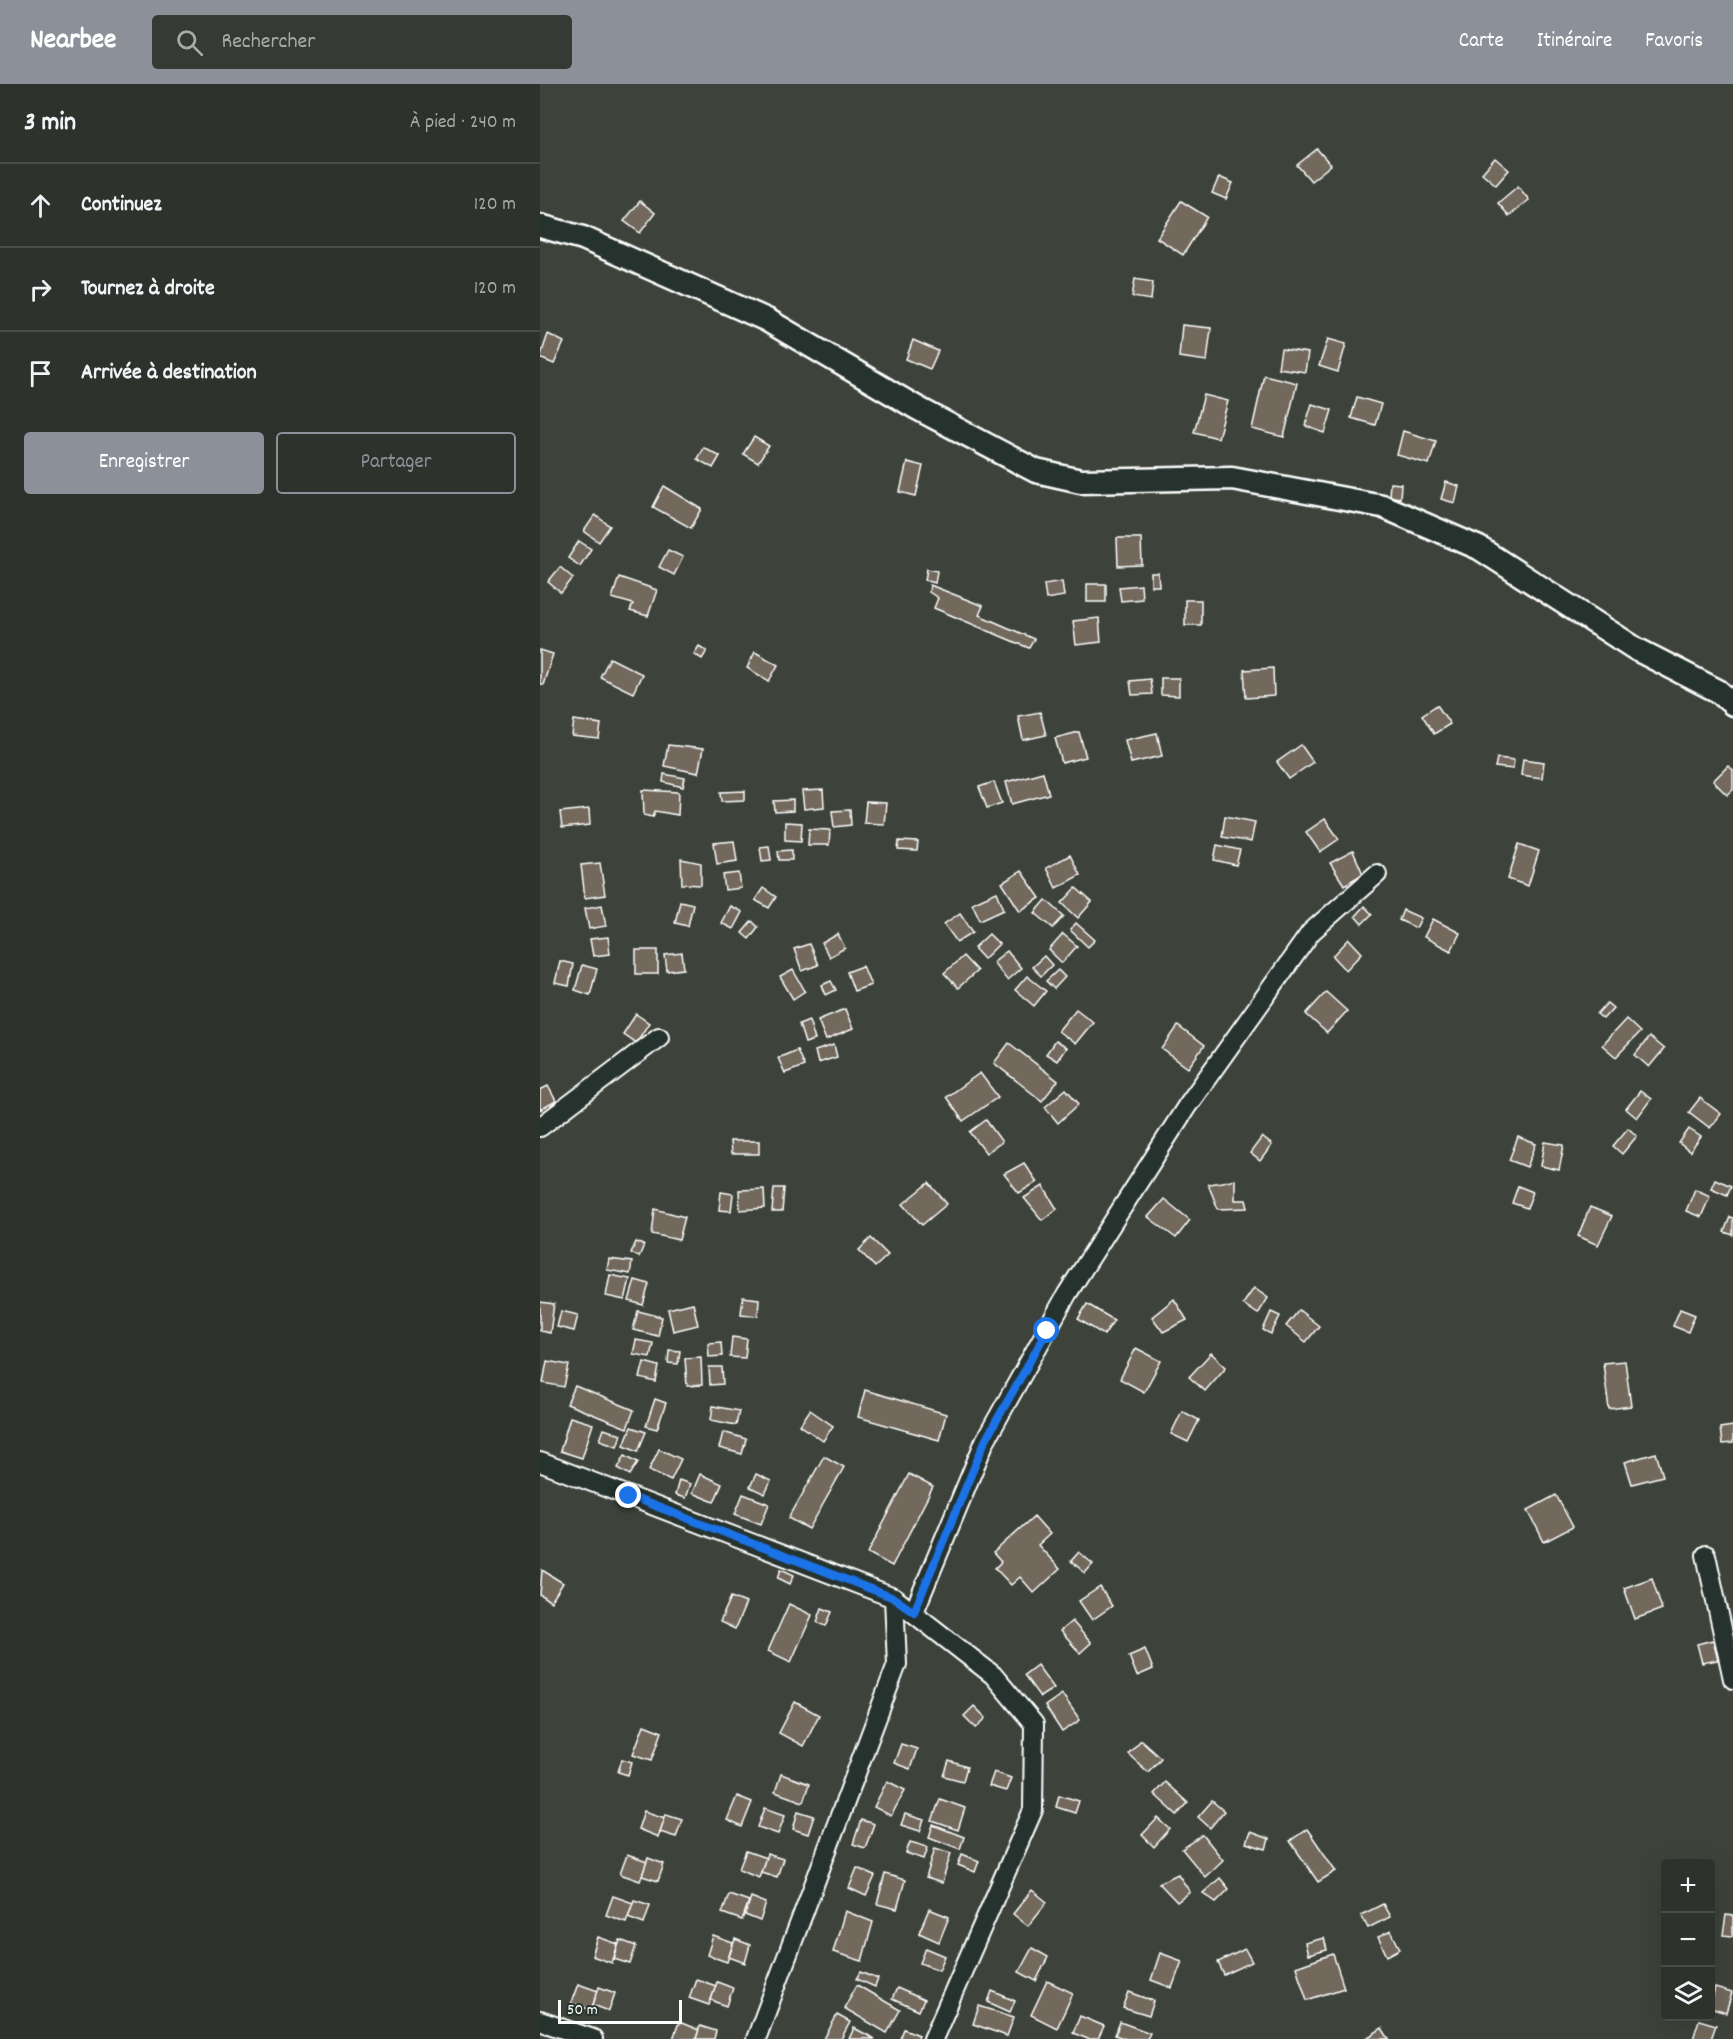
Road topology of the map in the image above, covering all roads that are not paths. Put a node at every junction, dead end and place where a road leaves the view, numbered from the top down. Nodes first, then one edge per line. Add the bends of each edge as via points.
1 (540, 226) edge
2 (1733, 704) edge
3 (1377, 874) dead end
4 (659, 1037) dead end
5 (540, 1127) edge
6 (540, 1461) edge
7 (1706, 1555) dead end
8 (894, 1598) junction
9 (914, 1612) junction
10 (1733, 1679) edge
11 (540, 2021) edge
12 (593, 2039) edge
13 (756, 2039) edge
14 (933, 2039) edge

1 - 2 street via 583,238 767,320 917,408 1035,471 1081,481 1232,478 1382,506 1479,548 1636,650 1718,691
3 - 9 street via 1311,932 1187,1106 1067,1294 985,1441
4 - 5 street
6 - 8 street
7 - 10 street
8 - 9 street
8 - 13 street via 897,1664
9 - 14 street via 993,1675 1034,1724 1033,1810
11 - 12 street

